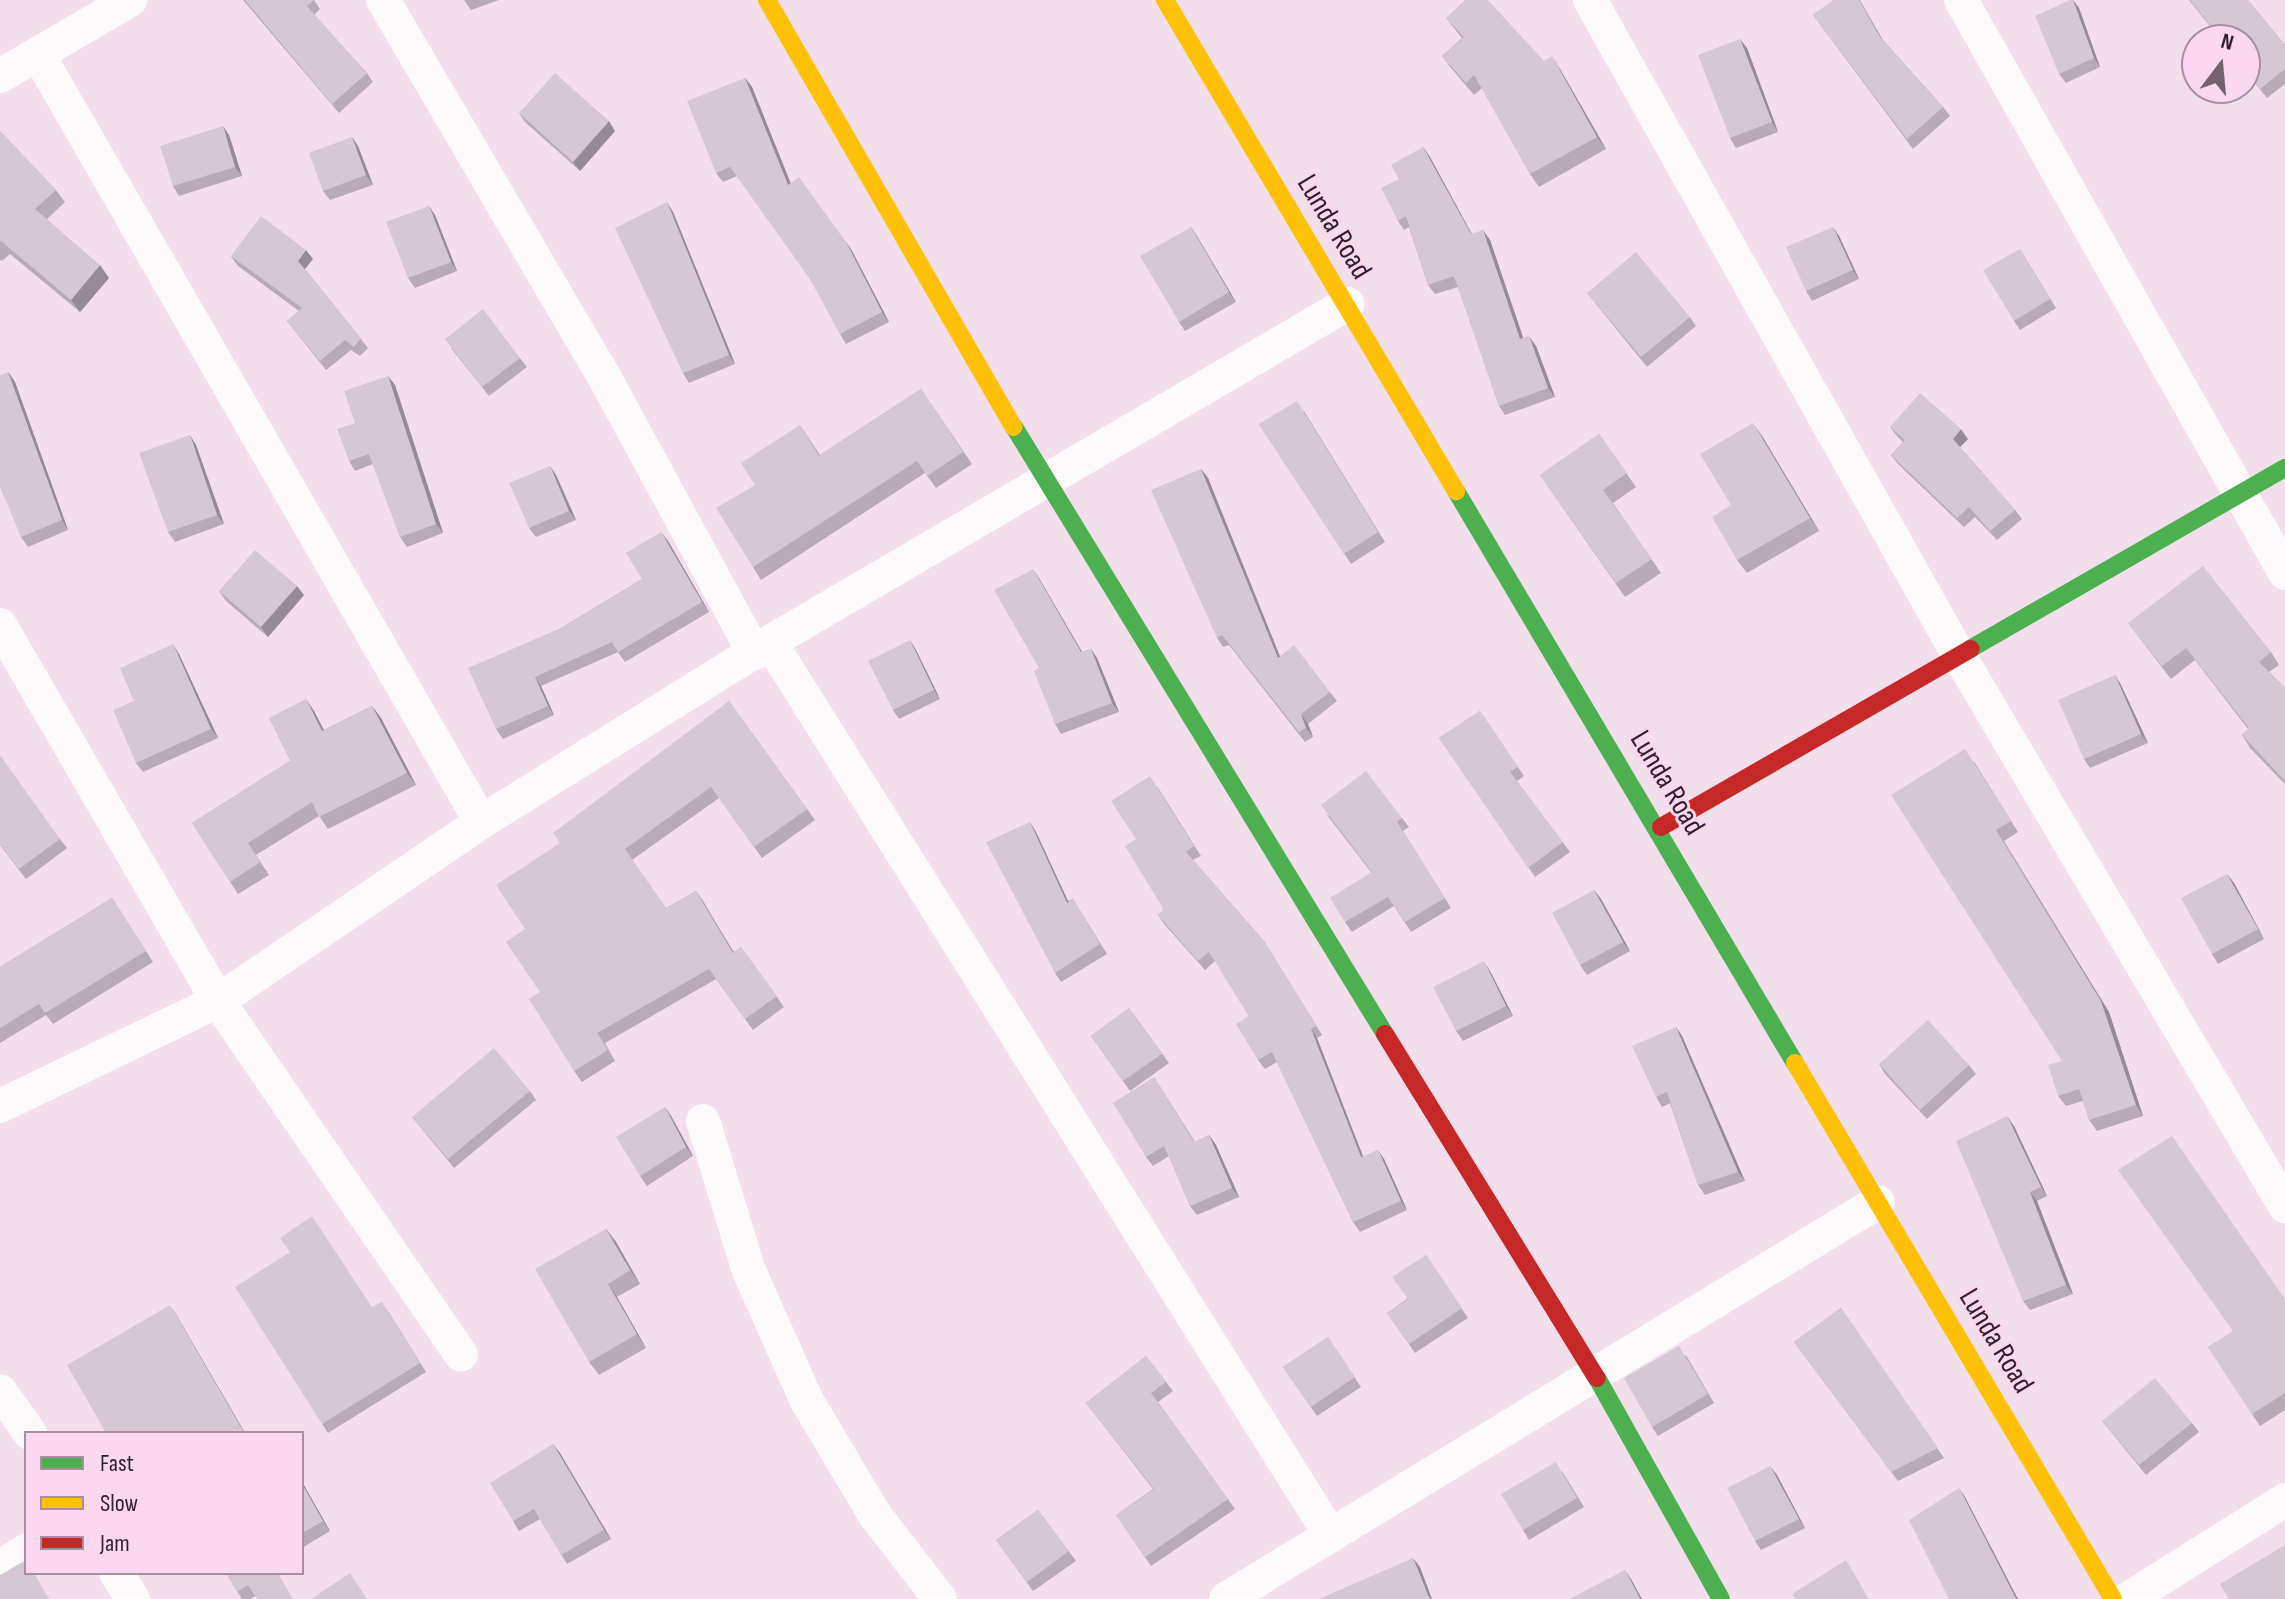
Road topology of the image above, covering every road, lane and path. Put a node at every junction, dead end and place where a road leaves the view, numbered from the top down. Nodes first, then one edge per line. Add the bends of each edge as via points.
1 (130, 0) edge
2 (383, 0) edge
3 (767, 0) edge
4 (1165, 0) edge
5 (1590, 0) edge
6 (1961, 0) edge
7 (39, 56) junction
8 (0, 76) edge
9 (1347, 304) junction
10 (2285, 468) edge
11 (1045, 481) junction
12 (2239, 494) junction
13 (2285, 573) edge
14 (0, 625) edge
15 (762, 647) junction
16 (1958, 654) junction
17 (481, 822) junction
18 (1661, 827) junction
19 (218, 1001) junction
20 (0, 1106) edge
21 (703, 1121) dead end
22 (1878, 1202) junction
23 (2285, 1206) edge
24 (461, 1355) dead end
25 (1595, 1375) junction
26 (0, 1391) edge
27 (29, 1431) edge
28 (2285, 1500) edge
29 (1331, 1536) junction
30 (24, 1552) edge
31 (0, 1567) edge
32 (117, 1575) edge
33 (133, 1599) edge
34 (940, 1599) edge
35 (1226, 1599) edge
36 (1721, 1599) edge
37 (2113, 1599) edge
38 (2128, 1599) edge

1 - 7 street
2 - 15 street
3 - 11 street
4 - 9 street, Lunda Road
5 - 16 street
6 - 12 street
7 - 8 street
7 - 17 street
9 - 11 street
9 - 18 street, Lunda Road
10 - 12 street
11 - 15 street
11 - 25 street
12 - 13 street
12 - 16 street
14 - 19 street
15 - 17 street
15 - 29 street
16 - 18 street
16 - 23 street
17 - 19 street
18 - 22 street, Lunda Road
19 - 20 street
19 - 24 street
21 - 34 street via 749,1271 807,1401 875,1515
22 - 25 street
22 - 37 street, Lunda Road
25 - 29 street
25 - 36 street
26 - 27 street
28 - 38 street
29 - 35 street
30 - 31 street
32 - 33 street

